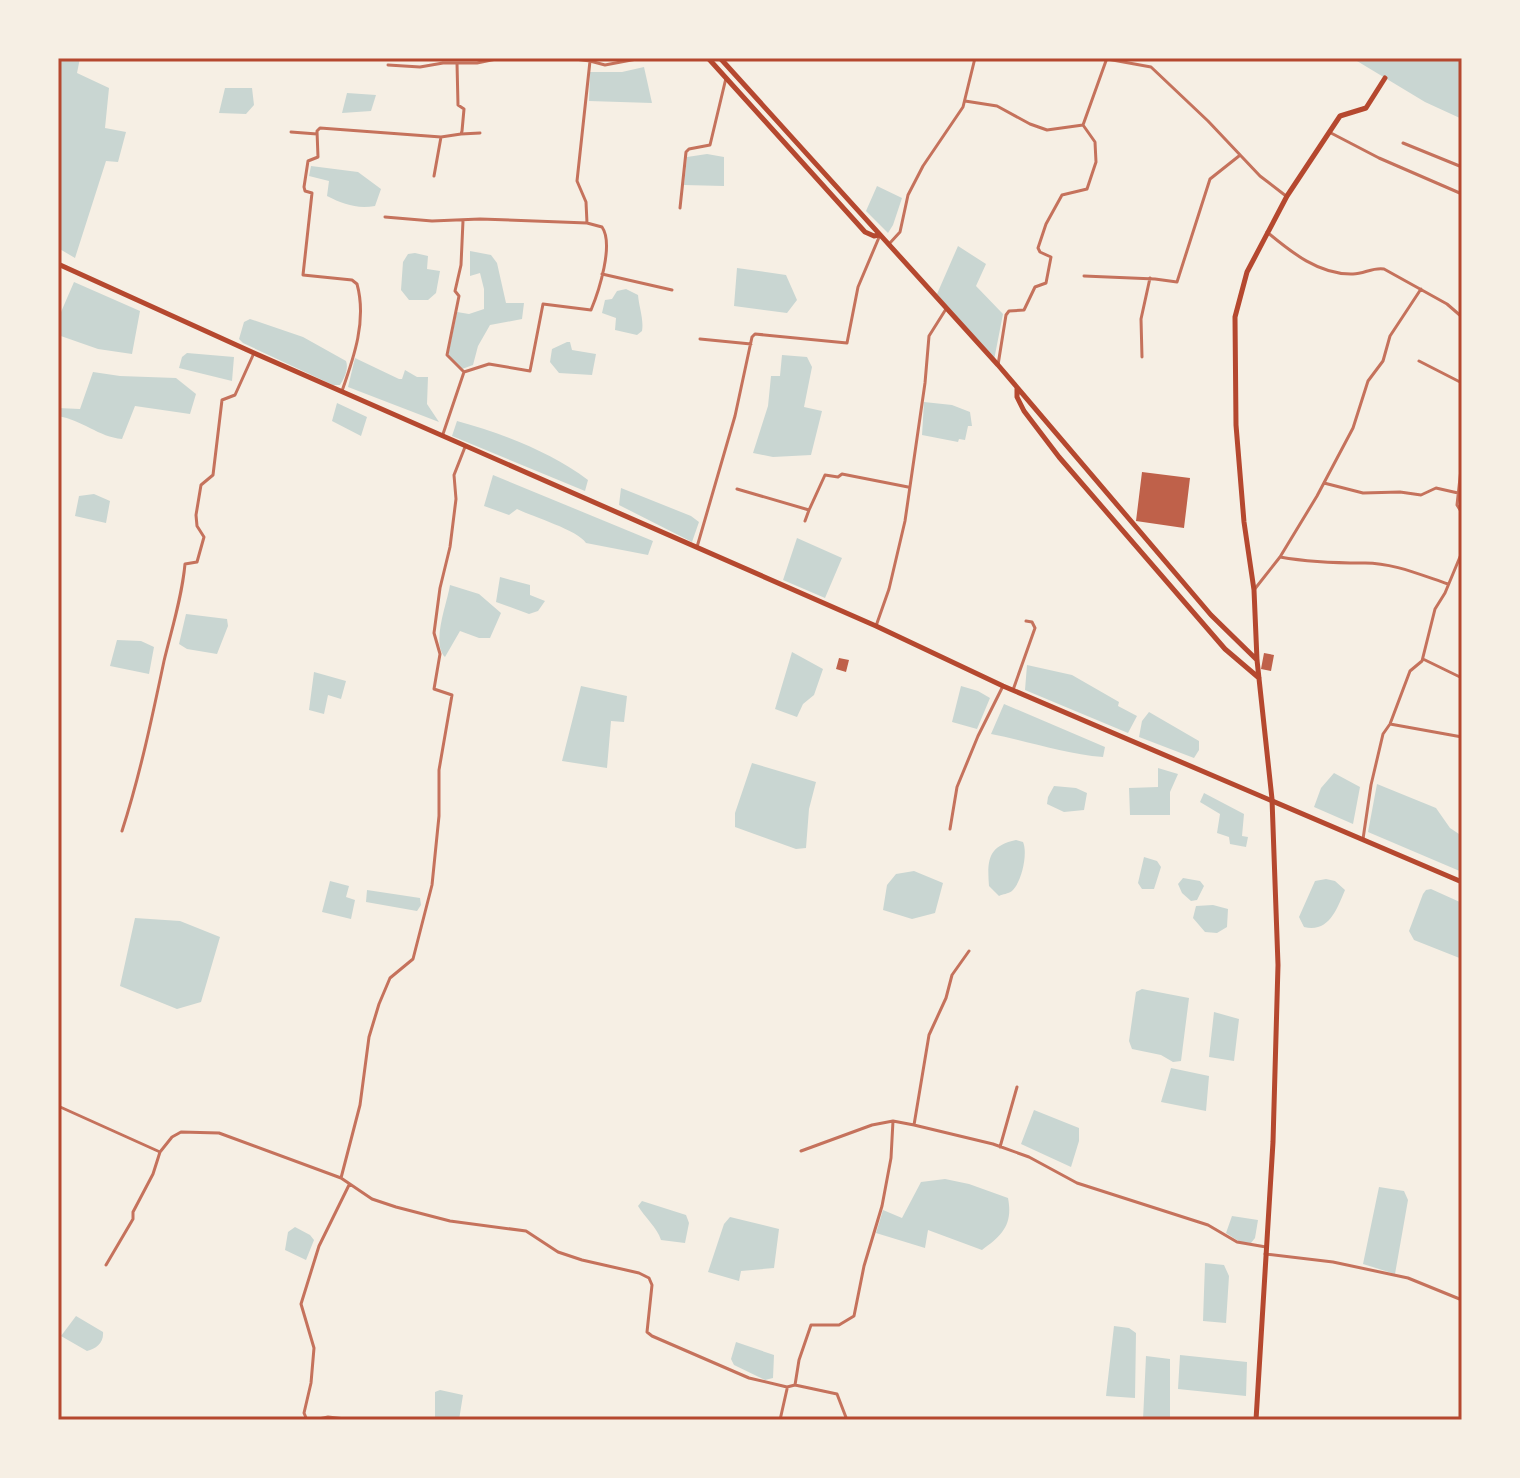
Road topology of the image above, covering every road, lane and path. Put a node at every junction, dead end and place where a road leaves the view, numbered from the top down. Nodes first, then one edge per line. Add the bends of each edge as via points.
1 (501, 58) edge
2 (567, 58) edge
3 (642, 58) edge
4 (708, 58) edge
5 (720, 58) edge
6 (975, 58) edge
7 (1107, 58) edge
8 (590, 61) junction
9 (457, 63) junction
10 (388, 65) dead end
11 (726, 78) junction
12 (1385, 78) dead end
13 (964, 101) junction
14 (1083, 125) junction
15 (291, 132) dead end
16 (1331, 132) junction
17 (480, 133) dead end
18 (317, 134) junction
19 (461, 134) junction
20 (441, 137) junction
21 (1403, 143) dead end
22 (1239, 156) junction
23 (1462, 167) edge
24 (434, 176) dead end
25 (1462, 194) edge
26 (1287, 196) junction
27 (680, 208) dead end
28 (385, 217) dead end
29 (463, 221) junction
30 (587, 223) junction
31 (1267, 232) junction
32 (880, 235) junction
33 (889, 244) junction
34 (58, 264) edge
35 (602, 274) junction
36 (1084, 276) dead end
37 (1150, 278) junction
38 (1421, 289) junction
39 (672, 290) dead end
40 (946, 309) junction
41 (1462, 317) edge
42 (700, 339) dead end
43 (751, 344) junction
44 (254, 353) junction
45 (1142, 357) dead end
46 (1419, 361) dead end
47 (998, 365) junction
48 (464, 372) junction
49 (1462, 383) edge
50 (1017, 387) junction
51 (342, 391) junction
52 (443, 435) junction
53 (466, 445) junction
54 (1462, 460) edge
55 (1324, 483) junction
56 (908, 487) junction
57 (737, 489) dead end
58 (1458, 493) junction
59 (809, 510) junction
60 (1462, 513) edge
61 (805, 521) dead end
62 (697, 547) junction
63 (1462, 552) edge
64 (1280, 557) junction
65 (1448, 584) junction
66 (1254, 590) junction
67 (1026, 621) dead end
68 (876, 626) junction
69 (1423, 659) junction
70 (1257, 660) junction
71 (1259, 678) junction
72 (1462, 678) edge
73 (1003, 686) junction
74 (1013, 690) junction
75 (1390, 724) junction
76 (1462, 737) edge
77 (1272, 799) junction
78 (950, 829) dead end
79 (122, 831) dead end
80 (1363, 839) junction
81 (1462, 882) edge
82 (969, 951) dead end
83 (1017, 1087) dead end
84 (58, 1106) edge
85 (893, 1121) junction
86 (914, 1125) junction
87 (1000, 1147) junction
88 (801, 1151) dead end
89 (160, 1152) junction
90 (341, 1178) junction
91 (349, 1185) junction
92 (1265, 1250) junction
93 (106, 1265) dead end
94 (1462, 1300) edge
95 (795, 1385) junction
96 (787, 1387) junction
97 (307, 1420) edge
98 (314, 1420) edge
99 (354, 1420) edge
100 (780, 1420) edge
101 (847, 1420) edge
102 (1256, 1420) edge

1 - 9 street
2 - 8 street
3 - 8 street via 605,65
4 - 11 main road
5 - 32 main road
6 - 13 street
7 - 14 street
7 - 22 street via 1151,67
8 - 30 street via 577,181
9 - 10 street
9 - 19 street via 458,105 464,109
11 - 27 street via 710,145 686,152
11 - 32 main road via 865,232
12 - 16 main road via 1366,108 1343,114
13 - 14 street via 997,106 1047,130
13 - 33 street via 923,166 908,195 900,232
14 - 47 street via 1096,145 1088,186 1059,198 1038,248 1051,257 1046,283 1035,287 1024,310 1006,315
15 - 18 street
16 - 25 street
16 - 26 main road
17 - 19 street
18 - 20 street via 320,128
18 - 51 street via 318,157 308,161 304,187 312,193 303,275 357,284 357,343
19 - 20 street
20 - 24 street
21 - 23 street
22 - 26 street
22 - 37 street via 1210,179 1177,282
26 - 31 main road
28 - 29 street
29 - 30 street
29 - 48 street via 455,291 459,296 447,356
30 - 35 street via 605,229
31 - 38 street via 1312,264 1355,274 1379,267
31 - 66 main road via 1247,272 1235,317 1236,425
32 - 33 main road
32 - 43 street via 858,287 847,343 755,334
33 - 40 main road
34 - 44 main road
35 - 39 street
35 - 48 street via 590,311 543,304 530,371 489,364
36 - 37 street
37 - 45 street via 1141,319
38 - 41 street
38 - 55 street via 1390,336
40 - 47 main road
40 - 56 street via 929,336
42 - 43 street
43 - 62 street
44 - 51 main road
44 - 79 street via 235,395 222,400 213,475 201,485 196,515 205,534 197,562 185,564 182,596
46 - 49 street
47 - 50 main road
48 - 52 street
50 - 70 main road via 1211,615
50 - 71 main road via 1024,411 1059,457 1225,649
51 - 52 main road
52 - 53 main road
53 - 62 main road
53 - 90 street via 454,475 456,499 434,633 440,654 434,689 452,695 439,770 432,885 413,959 390,978 379,1004
54 - 58 street
55 - 58 street via 1363,493 1421,495 1436,488
55 - 64 street
56 - 59 street via 825,475
56 - 68 street via 905,521
57 - 59 street
58 - 60 street
59 - 61 street
62 - 68 main road
63 - 65 street
64 - 65 street via 1370,564
64 - 66 street
65 - 69 street via 1435,609
66 - 70 main road
67 - 74 street via 1035,628
68 - 73 main road
69 - 72 street
69 - 75 street via 1410,671
70 - 71 main road
71 - 77 main road
73 - 74 main road
73 - 78 street via 957,787
74 - 77 main road
75 - 76 street
75 - 80 street via 1371,785
77 - 80 main road
77 - 92 main road via 1278,1024
80 - 81 main road
82 - 86 street via 952,975 929,1035
83 - 87 street
84 - 89 street
85 - 86 street
85 - 88 street
85 - 95 street via 882,1206 854,1316 839,1325 811,1325
86 - 87 street
87 - 92 street via 1077,1183 1208,1225
89 - 90 street via 181,1132 219,1133
89 - 93 street via 133,1219
90 - 91 street
91 - 96 street via 396,1207 526,1231 558,1252 639,1273 652,1285 647,1332 652,1336 749,1378
91 - 97 street via 319,1246 301,1304 314,1348
92 - 94 street via 1408,1278
92 - 102 main road
95 - 96 street
95 - 101 street via 839,1395
96 - 100 street
98 - 99 street

